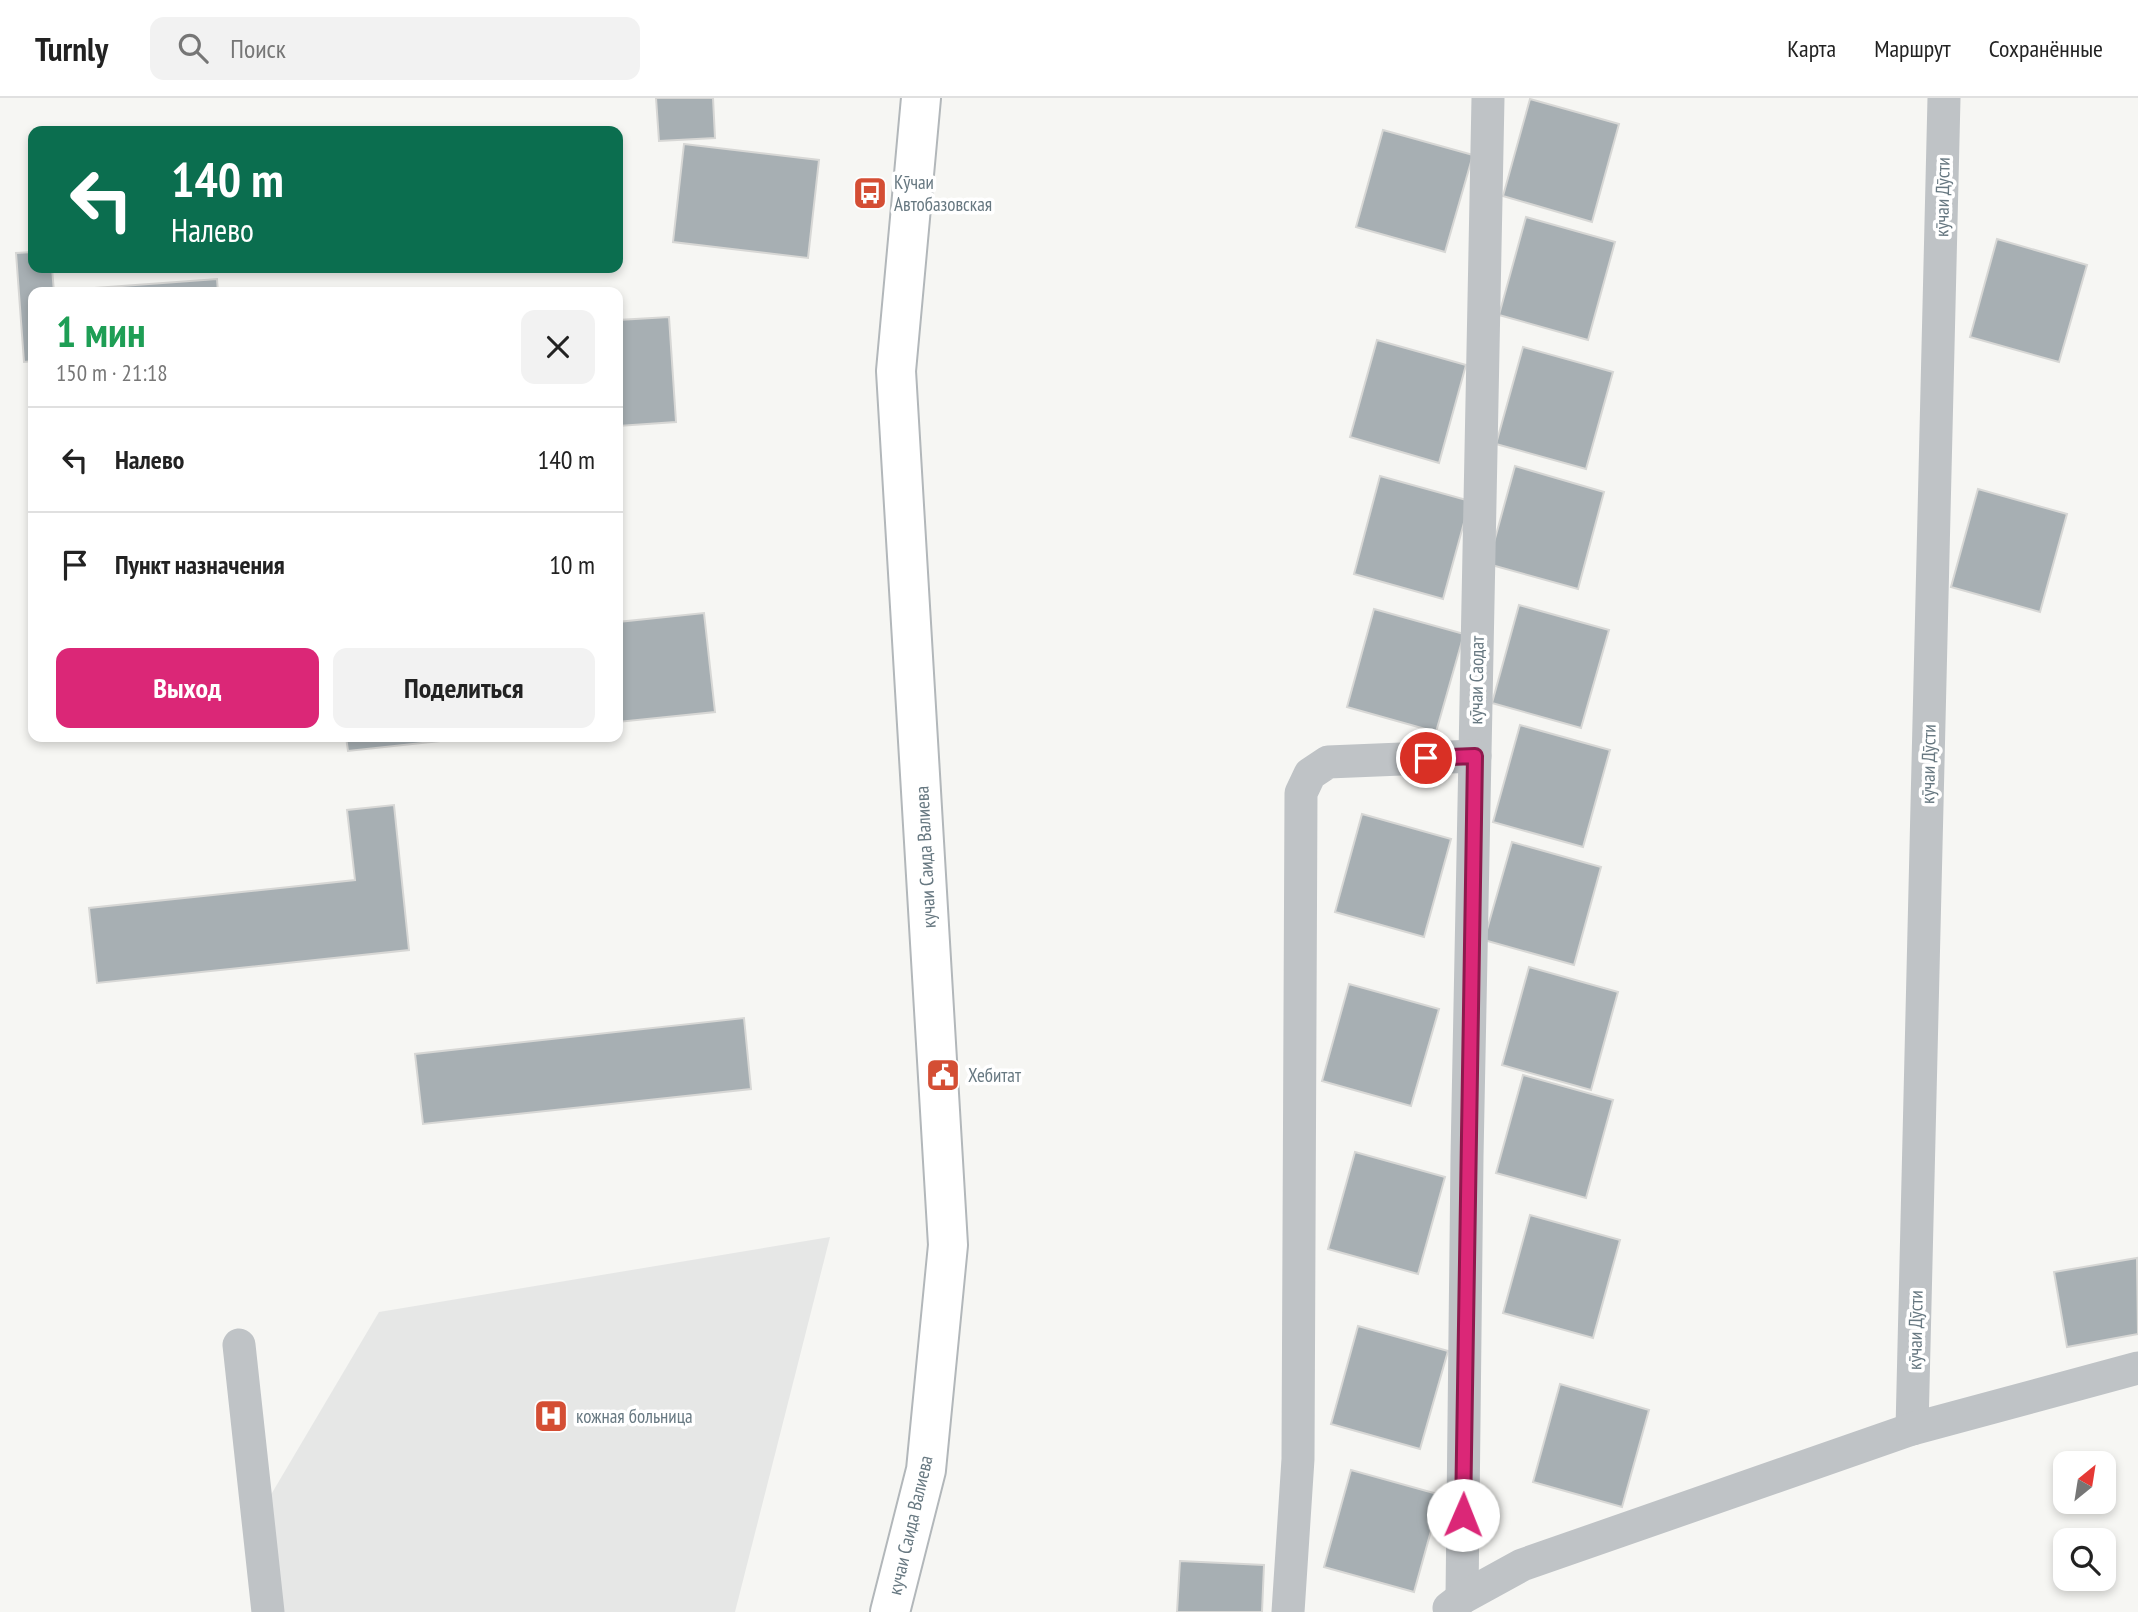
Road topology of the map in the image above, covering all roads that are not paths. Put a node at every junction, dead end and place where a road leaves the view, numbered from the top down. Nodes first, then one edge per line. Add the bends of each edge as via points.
1 (921, 98) edge
2 (1488, 98) edge
3 (1944, 98) edge
4 (1475, 756) junction
5 (239, 1345) dead end
6 (2138, 1368) edge
7 (1912, 1429) junction
8 (1453, 1605) edge
9 (268, 1612) edge
10 (890, 1612) edge
11 (1287, 1612) edge

1 - 10 street, кучаи Саида Валиева via 896,372 948,1245 926,1470
2 - 4 street, кӯчаи Саодат
3 - 7 street, кӯчаи Дӯсти
4 - 8 street, кӯчаи Саодат
4 - 11 street via 1328,762 1310,774 1301,793 1298,1459
5 - 9 street
6 - 7 street
7 - 8 street via 1522,1565

